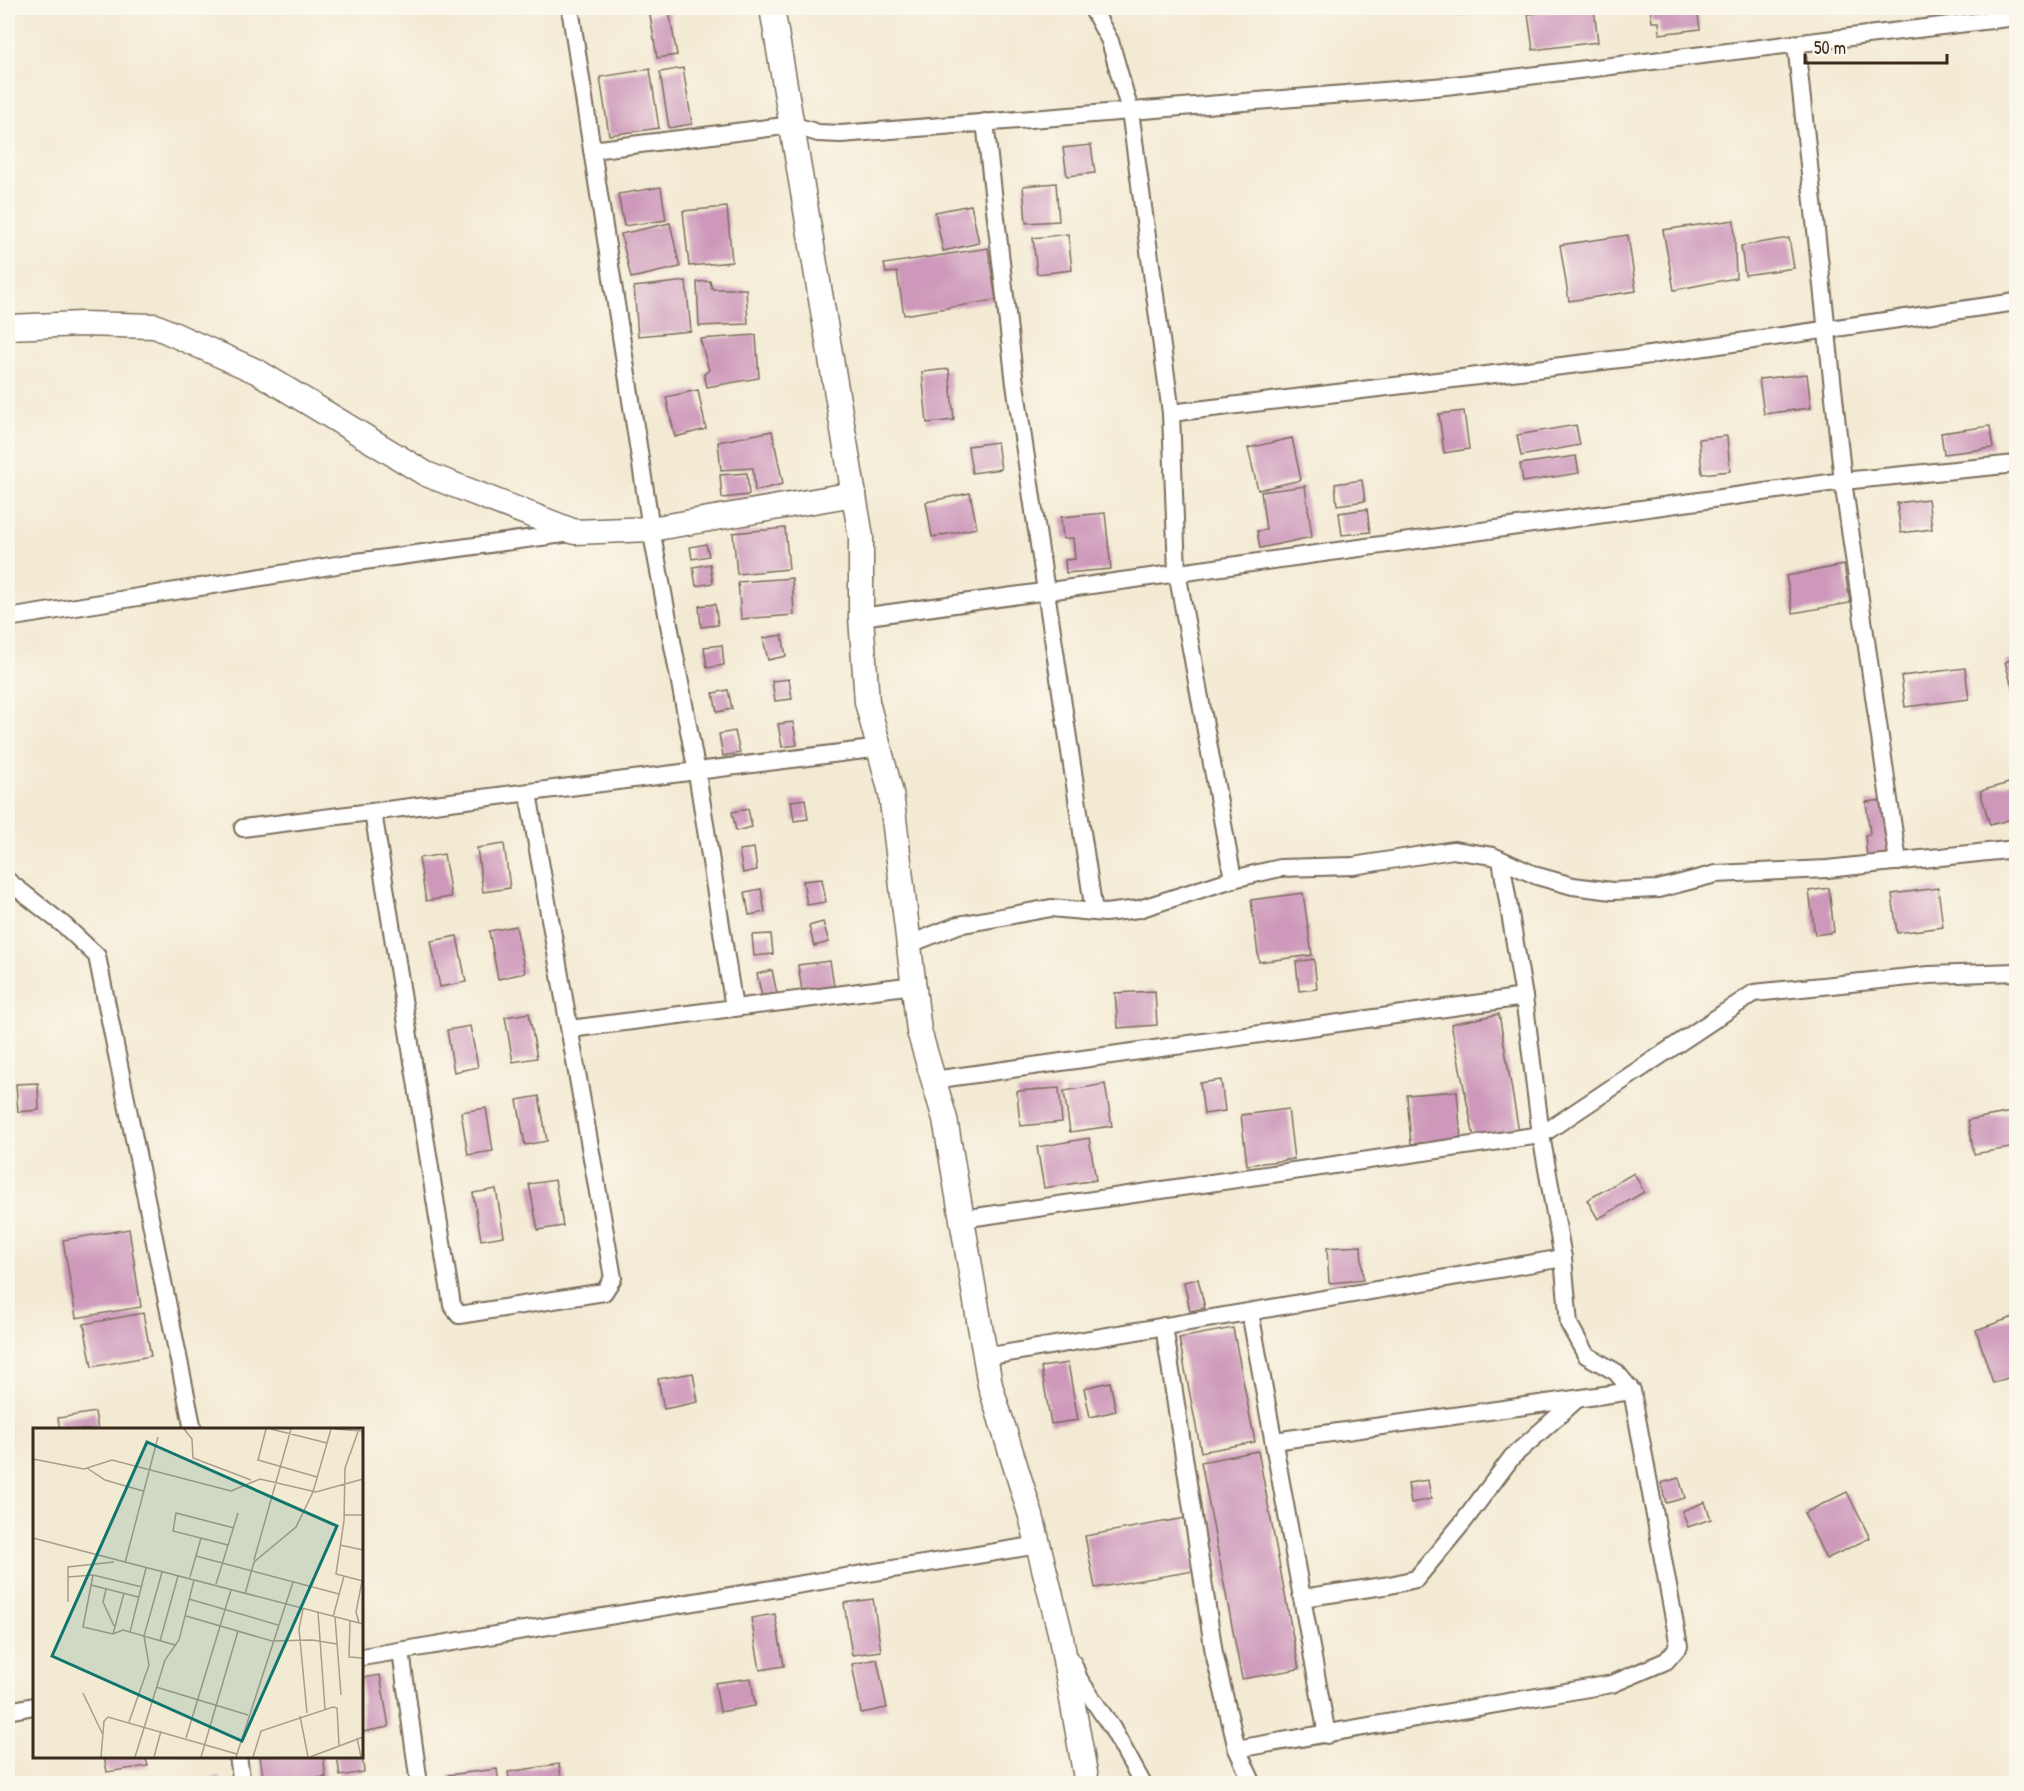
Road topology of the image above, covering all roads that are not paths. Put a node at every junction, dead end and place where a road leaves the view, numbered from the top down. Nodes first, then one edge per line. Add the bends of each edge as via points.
1 (570, 8) edge
2 (772, 8) edge
3 (1092, 8) edge
4 (2016, 17) edge
5 (1796, 44) junction
6 (1130, 111) junction
7 (985, 122) junction
8 (792, 125) junction
9 (592, 150) junction
10 (2016, 302) edge
11 (8, 327) edge
12 (1825, 329) junction
13 (1171, 413) junction
14 (2016, 464) edge
15 (1843, 481) junction
16 (854, 494) junction
17 (651, 529) junction
18 (575, 532) junction
19 (1177, 572) junction
20 (1047, 590) junction
21 (861, 617) junction
22 (8, 618) edge
23 (880, 748) junction
24 (697, 773) junction
25 (528, 793) junction
26 (374, 812) junction
27 (243, 828) dead end
28 (2016, 849) edge
29 (1501, 860) junction
30 (1898, 862) junction
31 (1233, 879) junction
32 (8, 881) edge
33 (1094, 912) junction
34 (910, 944) junction
35 (2016, 972) edge
36 (914, 985) junction
37 (1524, 997) junction
38 (734, 1008) junction
39 (570, 1029) junction
40 (933, 1080) junction
41 (1541, 1135) junction
42 (962, 1219) junction
43 (1563, 1258) junction
44 (1250, 1312) junction
45 (1164, 1326) junction
46 (986, 1358) junction
47 (1632, 1391) junction
48 (1576, 1400) junction
49 (193, 1428) edge
50 (1274, 1441) junction
51 (1038, 1545) junction
52 (1302, 1598) junction
53 (1060, 1632) junction
54 (401, 1651) junction
55 (363, 1657) edge
56 (33, 1706) edge
57 (8, 1711) edge
58 (1327, 1735) junction
59 (1237, 1749) junction
60 (238, 1758) edge
61 (242, 1784) edge
62 (419, 1784) edge
63 (1087, 1784) edge
64 (1143, 1784) edge
65 (1253, 1784) edge

1 - 9 street
2 - 8 main road
3 - 6 street via 1110,41
4 - 5 street
5 - 6 street via 1446,86
5 - 12 street
6 - 7 street
6 - 13 street
7 - 8 street via 841,134 818,133
7 - 20 street via 1015,384
8 - 9 street
8 - 16 main road
9 - 17 street
10 - 12 street
11 - 18 main road via 155,326 258,372 426,474
12 - 13 street via 1636,357
12 - 15 street
13 - 19 street
14 - 15 street
15 - 19 street
15 - 30 street
16 - 17 main road
16 - 21 main road via 861,537
17 - 18 main road
17 - 24 street
18 - 22 street via 349,563
19 - 20 street
19 - 31 street
20 - 21 street
20 - 33 street
21 - 23 main road via 867,702
23 - 24 street
23 - 34 main road via 891,793
24 - 25 street
24 - 38 street
25 - 26 street
25 - 39 street
26 - 27 street
26 - 39 street via 452,1305 459,1315 604,1292 613,1278
28 - 30 street
29 - 30 street via 1537,876 1612,891 1658,889 1716,874
29 - 31 street via 1453,850 1353,866 1280,868
29 - 37 street
31 - 33 street via 1139,909
32 - 49 street via 97,956
33 - 34 street via 1051,908 958,925
34 - 36 main road
35 - 41 street via 1929,975 1754,993
36 - 38 street
36 - 40 main road via 919,1031
37 - 40 street
37 - 41 street
38 - 39 street
40 - 42 main road via 945,1119
41 - 42 street
41 - 43 street
42 - 46 main road
43 - 44 street
43 - 47 street via 1569,1324 1586,1355 1616,1372
44 - 45 street
44 - 50 street
45 - 46 street
45 - 59 street via 1214,1653
46 - 51 main road via 990,1385
47 - 48 street
47 - 58 street via 1679,1646 1666,1661 1612,1684
48 - 50 street
48 - 52 street via 1512,1457 1416,1579
50 - 52 street
51 - 53 main road
51 - 54 street
52 - 58 street
53 - 63 main road
53 - 64 street via 1079,1679
54 - 55 street
54 - 62 street
56 - 57 street
58 - 59 street
59 - 65 street
60 - 61 street

